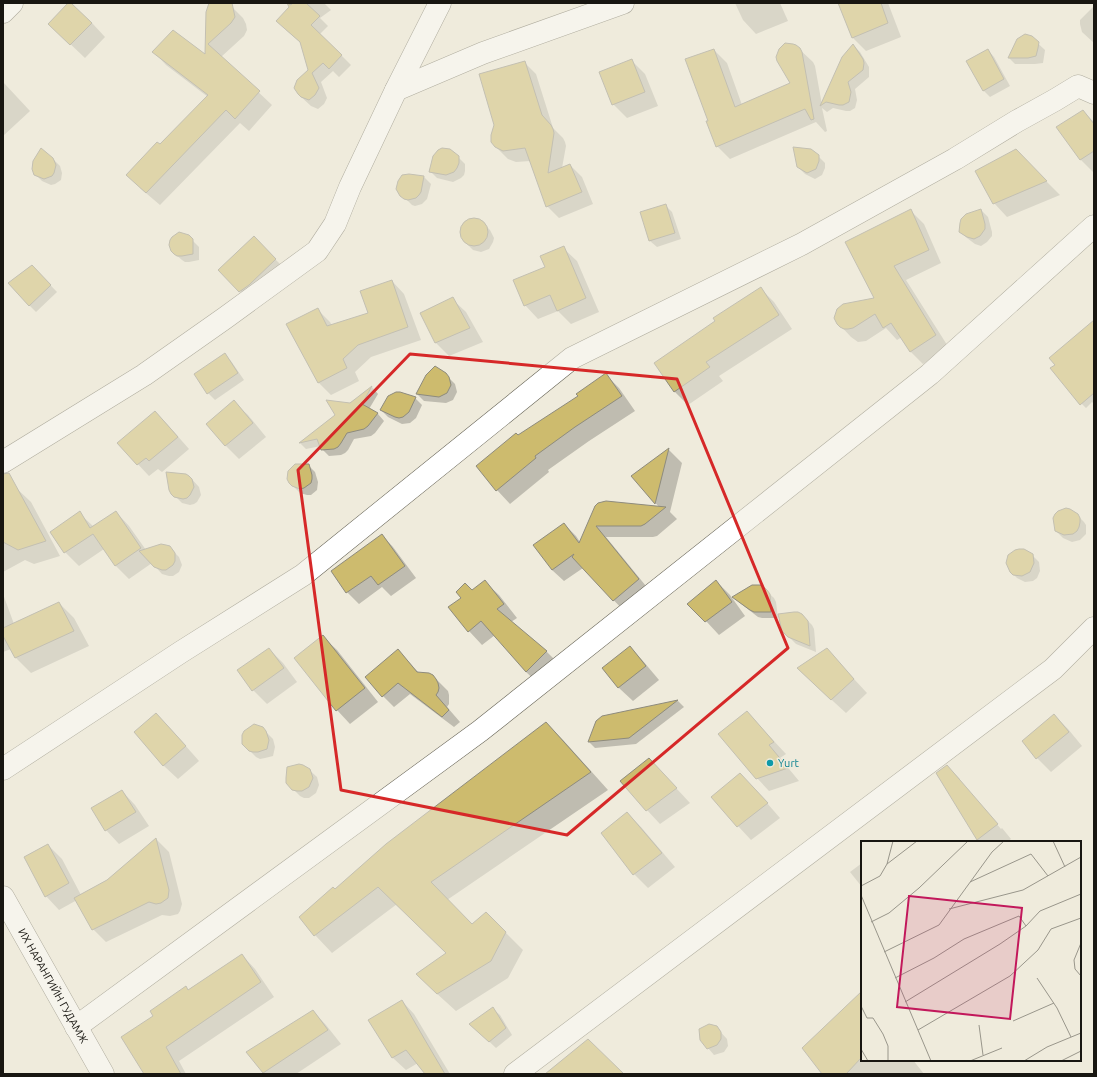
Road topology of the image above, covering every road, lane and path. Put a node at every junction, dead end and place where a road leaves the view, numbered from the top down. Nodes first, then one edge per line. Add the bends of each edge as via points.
1 (12, 3) edge
2 (440, 3) edge
3 (623, 3) edge
4 (3, 12) edge
5 (396, 90) junction
6 (1094, 93) edge
7 (1094, 226) edge
8 (3, 462) edge
9 (1094, 628) edge
10 (3, 769) edge
11 (3, 897) edge
12 (76, 1027) junction
13 (103, 1074) edge
14 (515, 1074) edge

1 - 4 street
2 - 5 street
3 - 5 street via 483,53
5 - 8 street via 335,224 317,251 144,374
6 - 10 street via 1078,86 955,159 802,244 572,358 303,575
7 - 12 street via 930,374 486,726
9 - 14 street via 1053,669
11 - 12 street, ИХ НАРАНГИЙН ГУДАМЖ
12 - 13 street, ИХ НАРАНГИЙН ГУДАМЖ

